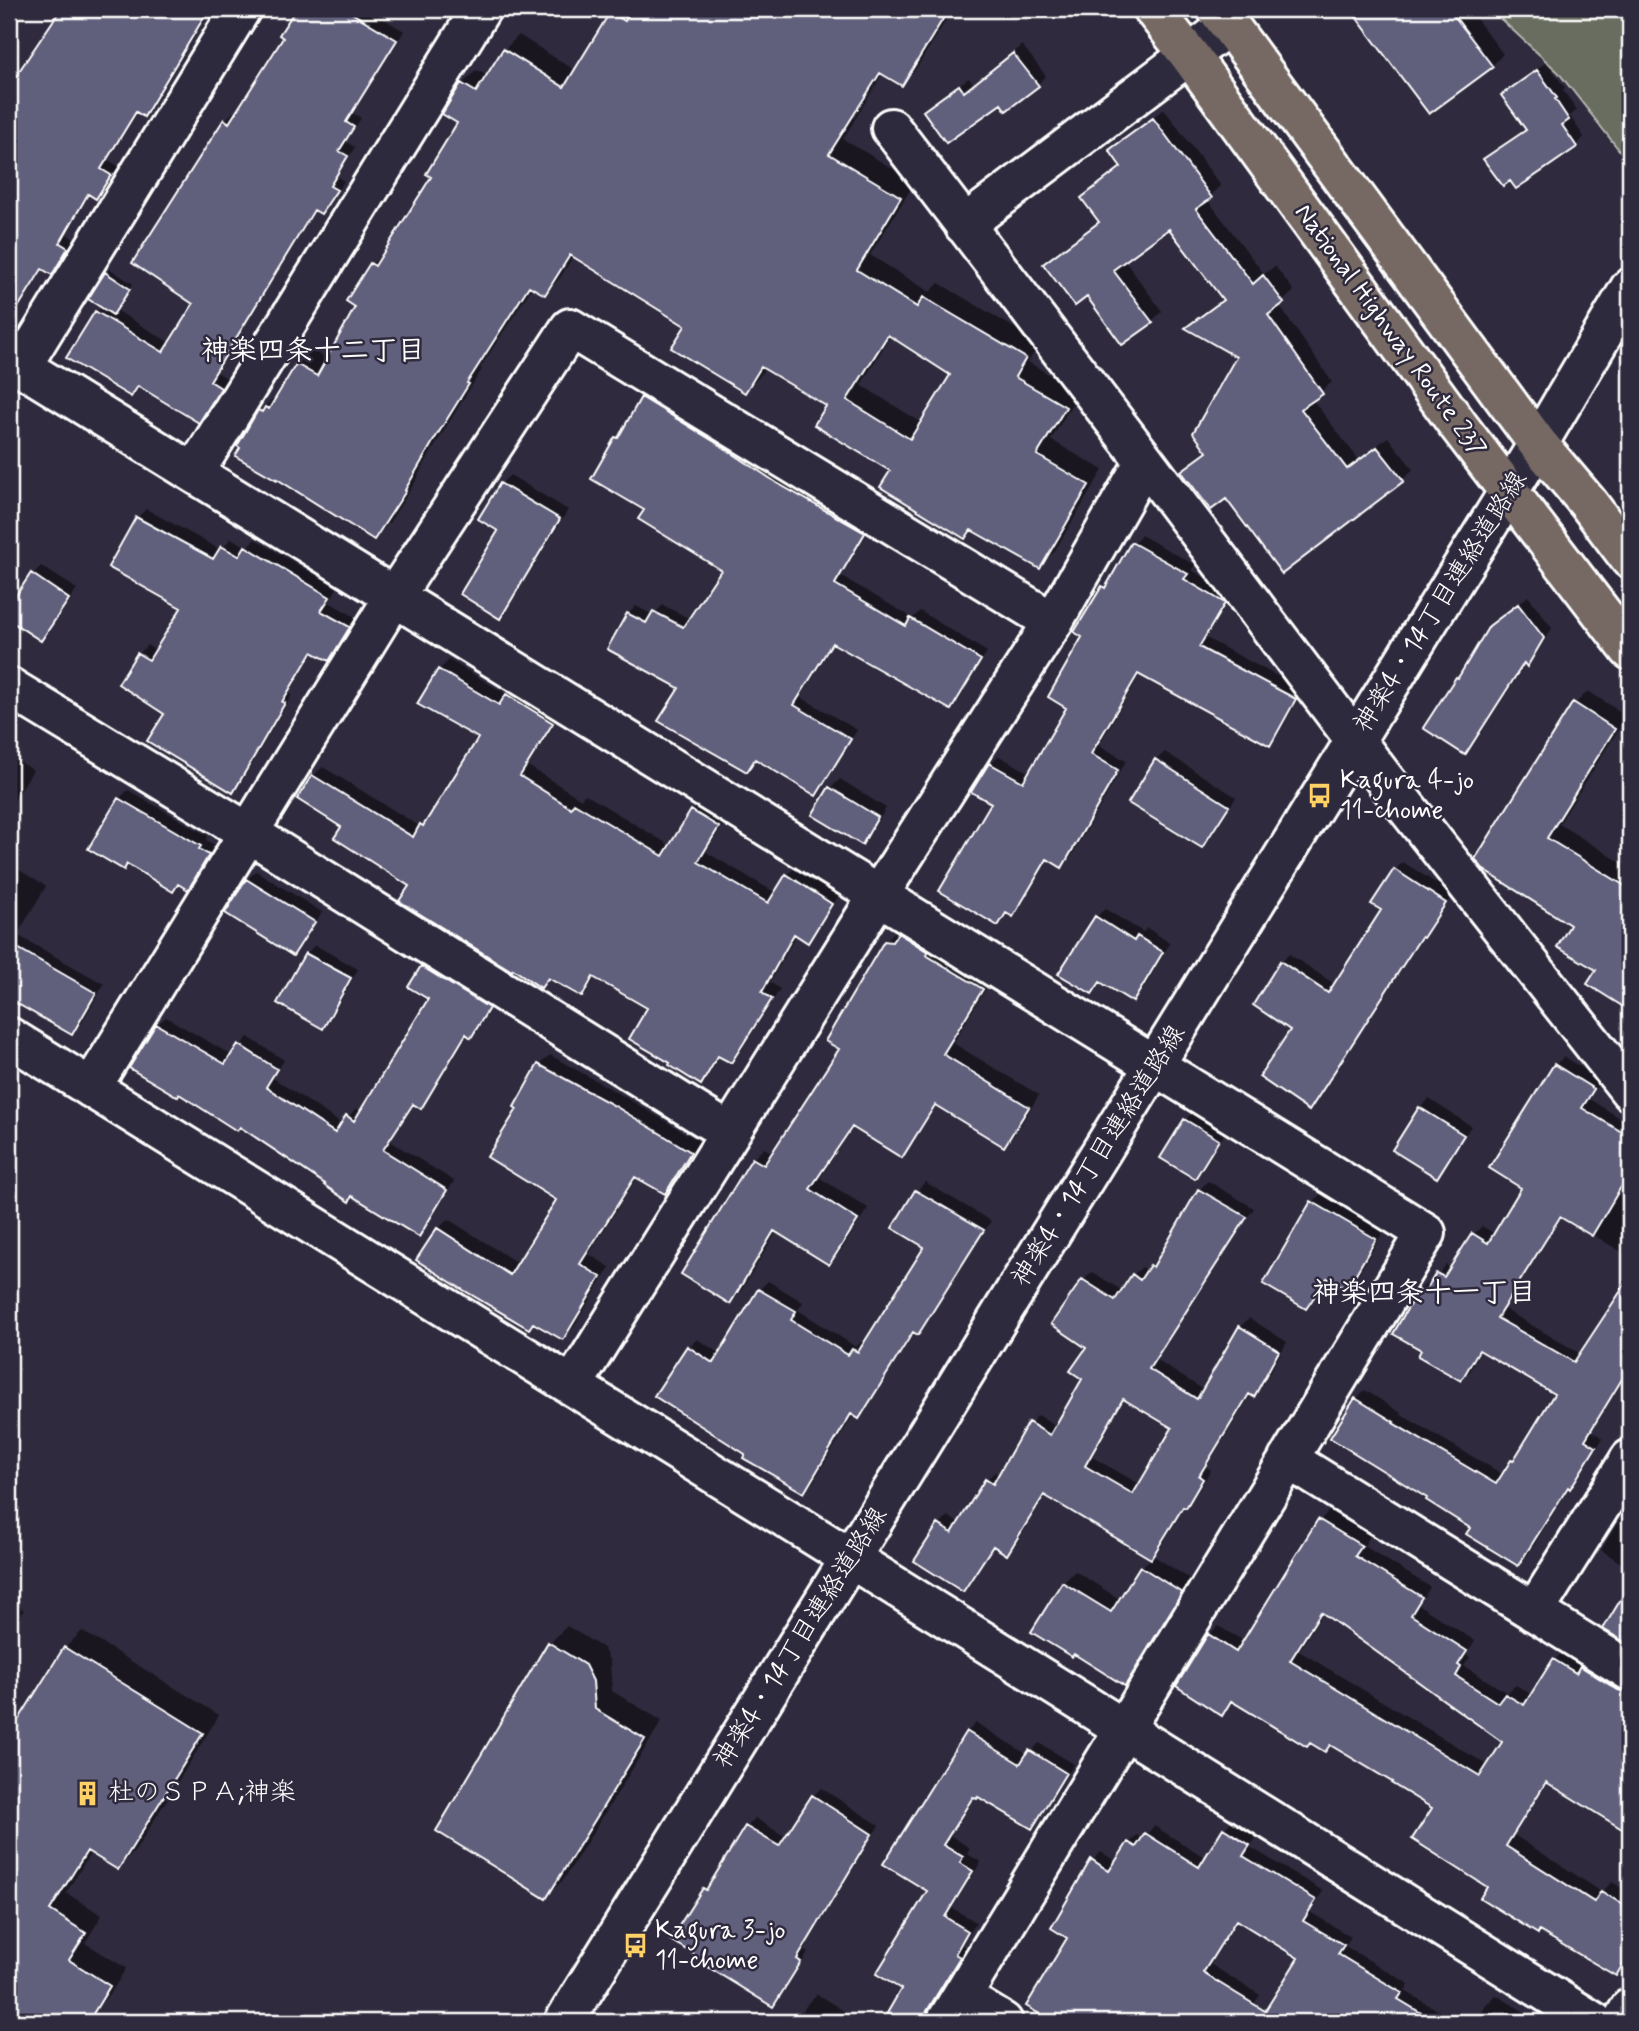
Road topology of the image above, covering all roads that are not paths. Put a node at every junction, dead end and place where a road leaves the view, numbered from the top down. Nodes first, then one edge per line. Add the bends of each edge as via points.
1 (241, 9) edge
2 (481, 9) edge
3 (1153, 9) edge
4 (1223, 17) edge
5 (1189, 56) junction
6 (891, 128) dead end
7 (964, 225) junction
8 (1630, 288) edge
9 (15, 363) edge
10 (1538, 444) junction
11 (1145, 461) junction
12 (194, 473) junction
13 (1508, 491) junction
14 (1630, 559) edge
15 (394, 597) junction
16 (1053, 622) junction
17 (1630, 650) edge
18 (9, 687) edge
19 (1355, 741) junction
20 (249, 833) junction
21 (878, 896) junction
22 (9, 1037) edge
23 (1154, 1066) junction
24 (91, 1088) junction
25 (1630, 1091) edge
26 (730, 1133) junction
27 (572, 1386) junction
28 (1288, 1459) junction
29 (1630, 1459) edge
30 (850, 1558) junction
31 (1534, 1612) junction
32 (1630, 1671) edge
33 (1125, 1730) junction
34 (1630, 2008) edge
35 (954, 2009) edge
36 (564, 2022) edge
37 (1003, 2022) edge
38 (1594, 2022) edge
39 (1622, 2022) edge

1 - 9 street
2 - 12 street
3 - 5 highway, National Highway Route 237
4 - 5 street
4 - 10 highway, National Highway Route 237
5 - 7 street
5 - 13 highway, National Highway Route 237
6 - 7 street
7 - 11 street
8 - 10 street, 神楽4・14丁目連絡道路線
9 - 12 street
10 - 13 street, 神楽4・14丁目連絡道路線
10 - 14 highway, National Highway Route 237
11 - 16 street
11 - 19 street
12 - 15 street
13 - 17 highway, National Highway Route 237
13 - 19 street, 神楽4・14丁目連絡道路線
15 - 16 street via 570,328
15 - 20 street
15 - 21 street
16 - 21 street
18 - 20 street
19 - 23 street, 神楽4・14丁目連絡道路線
19 - 25 street
20 - 24 street
20 - 26 street
21 - 23 street
21 - 26 street
22 - 24 street
23 - 28 street via 1426,1233
23 - 30 street, 神楽4・14丁目連絡道路線
24 - 27 street
26 - 27 street
27 - 30 street
28 - 31 street
28 - 33 street
29 - 31 street
30 - 33 street
30 - 36 street, 神楽4・14丁目連絡道路線
31 - 32 street
33 - 35 street
33 - 38 street
34 - 39 street
35 - 37 street

